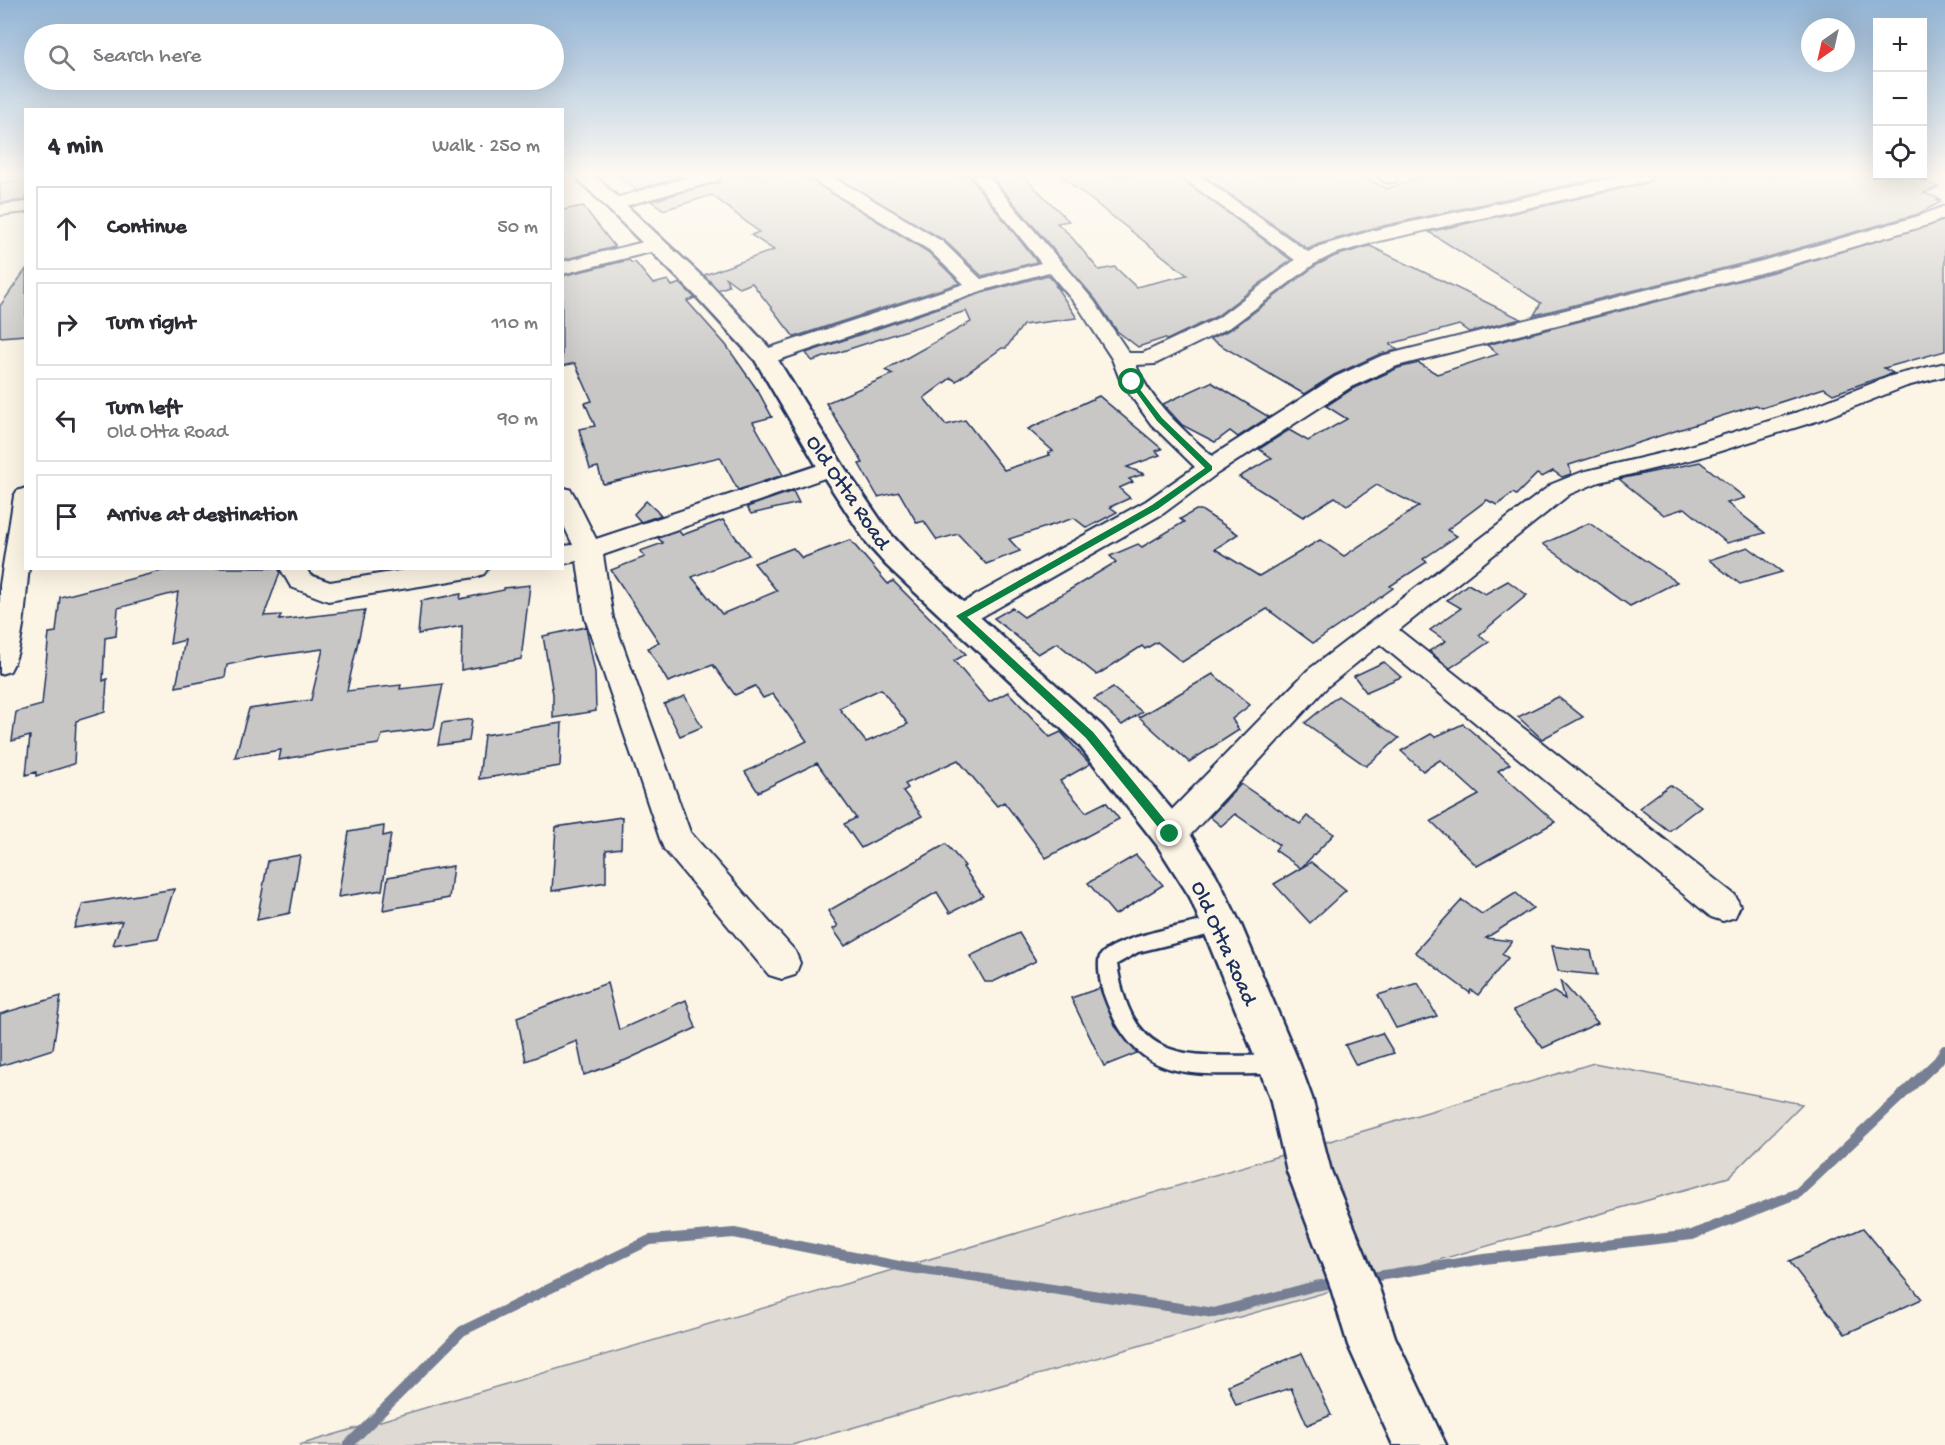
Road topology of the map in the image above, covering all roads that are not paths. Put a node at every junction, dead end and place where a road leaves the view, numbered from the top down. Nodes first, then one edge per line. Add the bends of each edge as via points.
1 (932, 243) edge
2 (1036, 243) edge
3 (1284, 243) edge
4 (1350, 243) edge
5 (1844, 243) edge
6 (656, 245) joint
7 (1307, 260) junction
8 (1054, 265) junction
9 (564, 268) edge
10 (977, 286) junction
11 (765, 357) junction
12 (1123, 359) junction
13 (1945, 369) edge
14 (831, 468) junction
15 (1210, 468) junction
16 (564, 503) edge
17 (24, 510) edge
18 (576, 553) edge
19 (294, 570) edge
20 (463, 570) edge
21 (961, 616) junction
22 (1381, 630) junction
23 (0, 664) edge
24 (1170, 834) junction
25 (1723, 906) dead end
26 (1222, 925) junction
27 (782, 963) dead end
28 (1279, 1065) junction
29 (1420, 1445) edge

1 - 10 street
2 - 8 street
3 - 7 street
4 - 7 street
5 - 15 street via 1389,361 1343,382
6 - 9 street
6 - 11 street, Old Otta Road
7 - 12 street via 1225,322 1147,359
8 - 10 street
8 - 12 street
10 - 11 street
11 - 14 street, Old Otta Road
12 - 15 street via 1132,382 1159,419
13 - 22 street via 1899,381 1812,415 1561,489
14 - 18 street
14 - 21 street, Old Otta Road via 878,538
15 - 21 street via 1155,507
16 - 18 street
17 - 23 street
18 - 27 street via 676,839
19 - 20 street via 300,581 328,592
21 - 24 street, Old Otta Road via 1090,735
22 - 24 street via 1318,678
22 - 25 street
24 - 26 street, Old Otta Road
26 - 28 street, Old Otta Road
26 - 28 lane via 1134,945 1107,960 1112,993 1136,1039 1157,1056 1183,1063
28 - 29 street, Old Otta Road via 1309,1171 1373,1345

